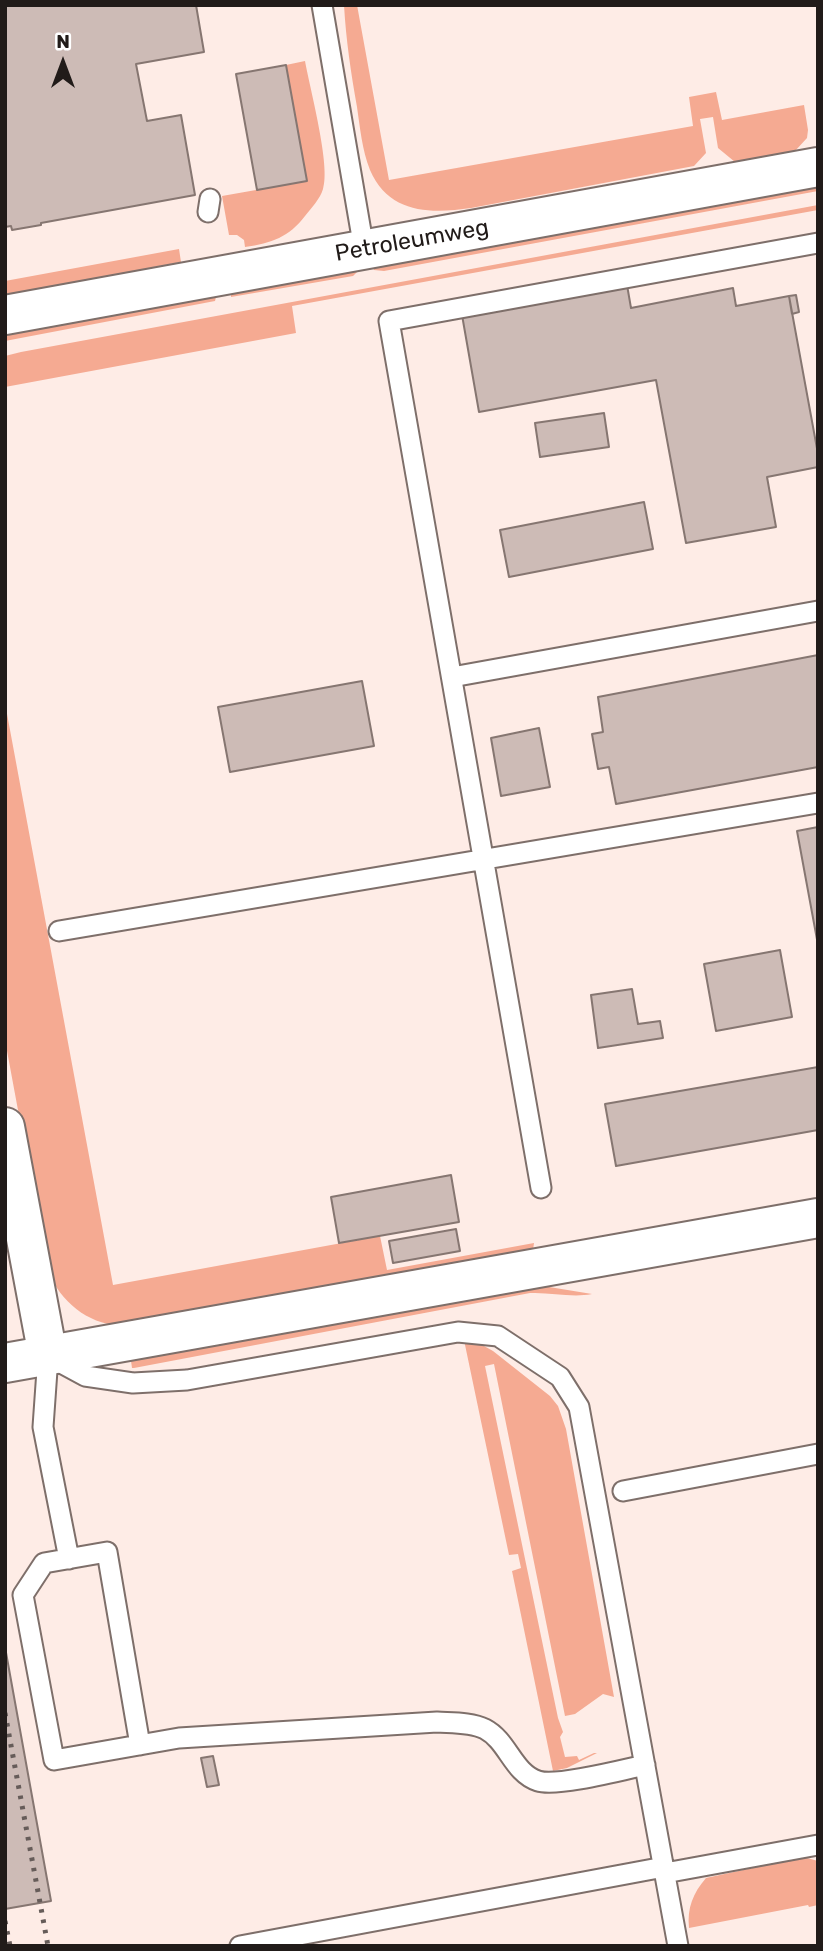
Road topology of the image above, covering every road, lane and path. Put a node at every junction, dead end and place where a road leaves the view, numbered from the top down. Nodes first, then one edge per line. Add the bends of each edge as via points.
1 (322, 5) edge
2 (818, 167) edge
3 (818, 243) edge
4 (364, 249) junction
5 (5, 315) edge
6 (818, 611) edge
7 (452, 677) junction
8 (818, 803) edge
9 (484, 859) junction
10 (58, 931) dead end
11 (5, 1127) edge
12 (541, 1188) dead end
13 (818, 1218) edge
14 (48, 1356) junction
15 (5, 1363) edge
16 (818, 1454) edge
17 (623, 1491) dead end
18 (69, 1559) junction
19 (140, 1745) junction
20 (645, 1765) junction
21 (818, 1845) edge
22 (665, 1870) junction
23 (240, 1946) edge
24 (678, 1946) edge

1 - 4 lane
2 - 4 street, Petroleumweg
3 - 7 lane via 389,321
4 - 5 street, Petroleumweg
6 - 7 lane
7 - 9 lane
8 - 9 lane
9 - 10 lane
9 - 12 lane
11 - 14 street
13 - 14 street
14 - 15 street
14 - 18 lane via 43,1427
14 - 20 lane via 85,1376 132,1383 187,1380 458,1332 498,1336 560,1377 579,1407
16 - 17 lane
18 - 19 lane via 107,1552
18 - 19 lane via 44,1563 23,1595 54,1760
19 - 20 lane via 212,1735 437,1722 484,1728 501,1742 525,1775 540,1782 556,1783
20 - 22 lane
21 - 22 lane
22 - 23 lane
22 - 24 lane

